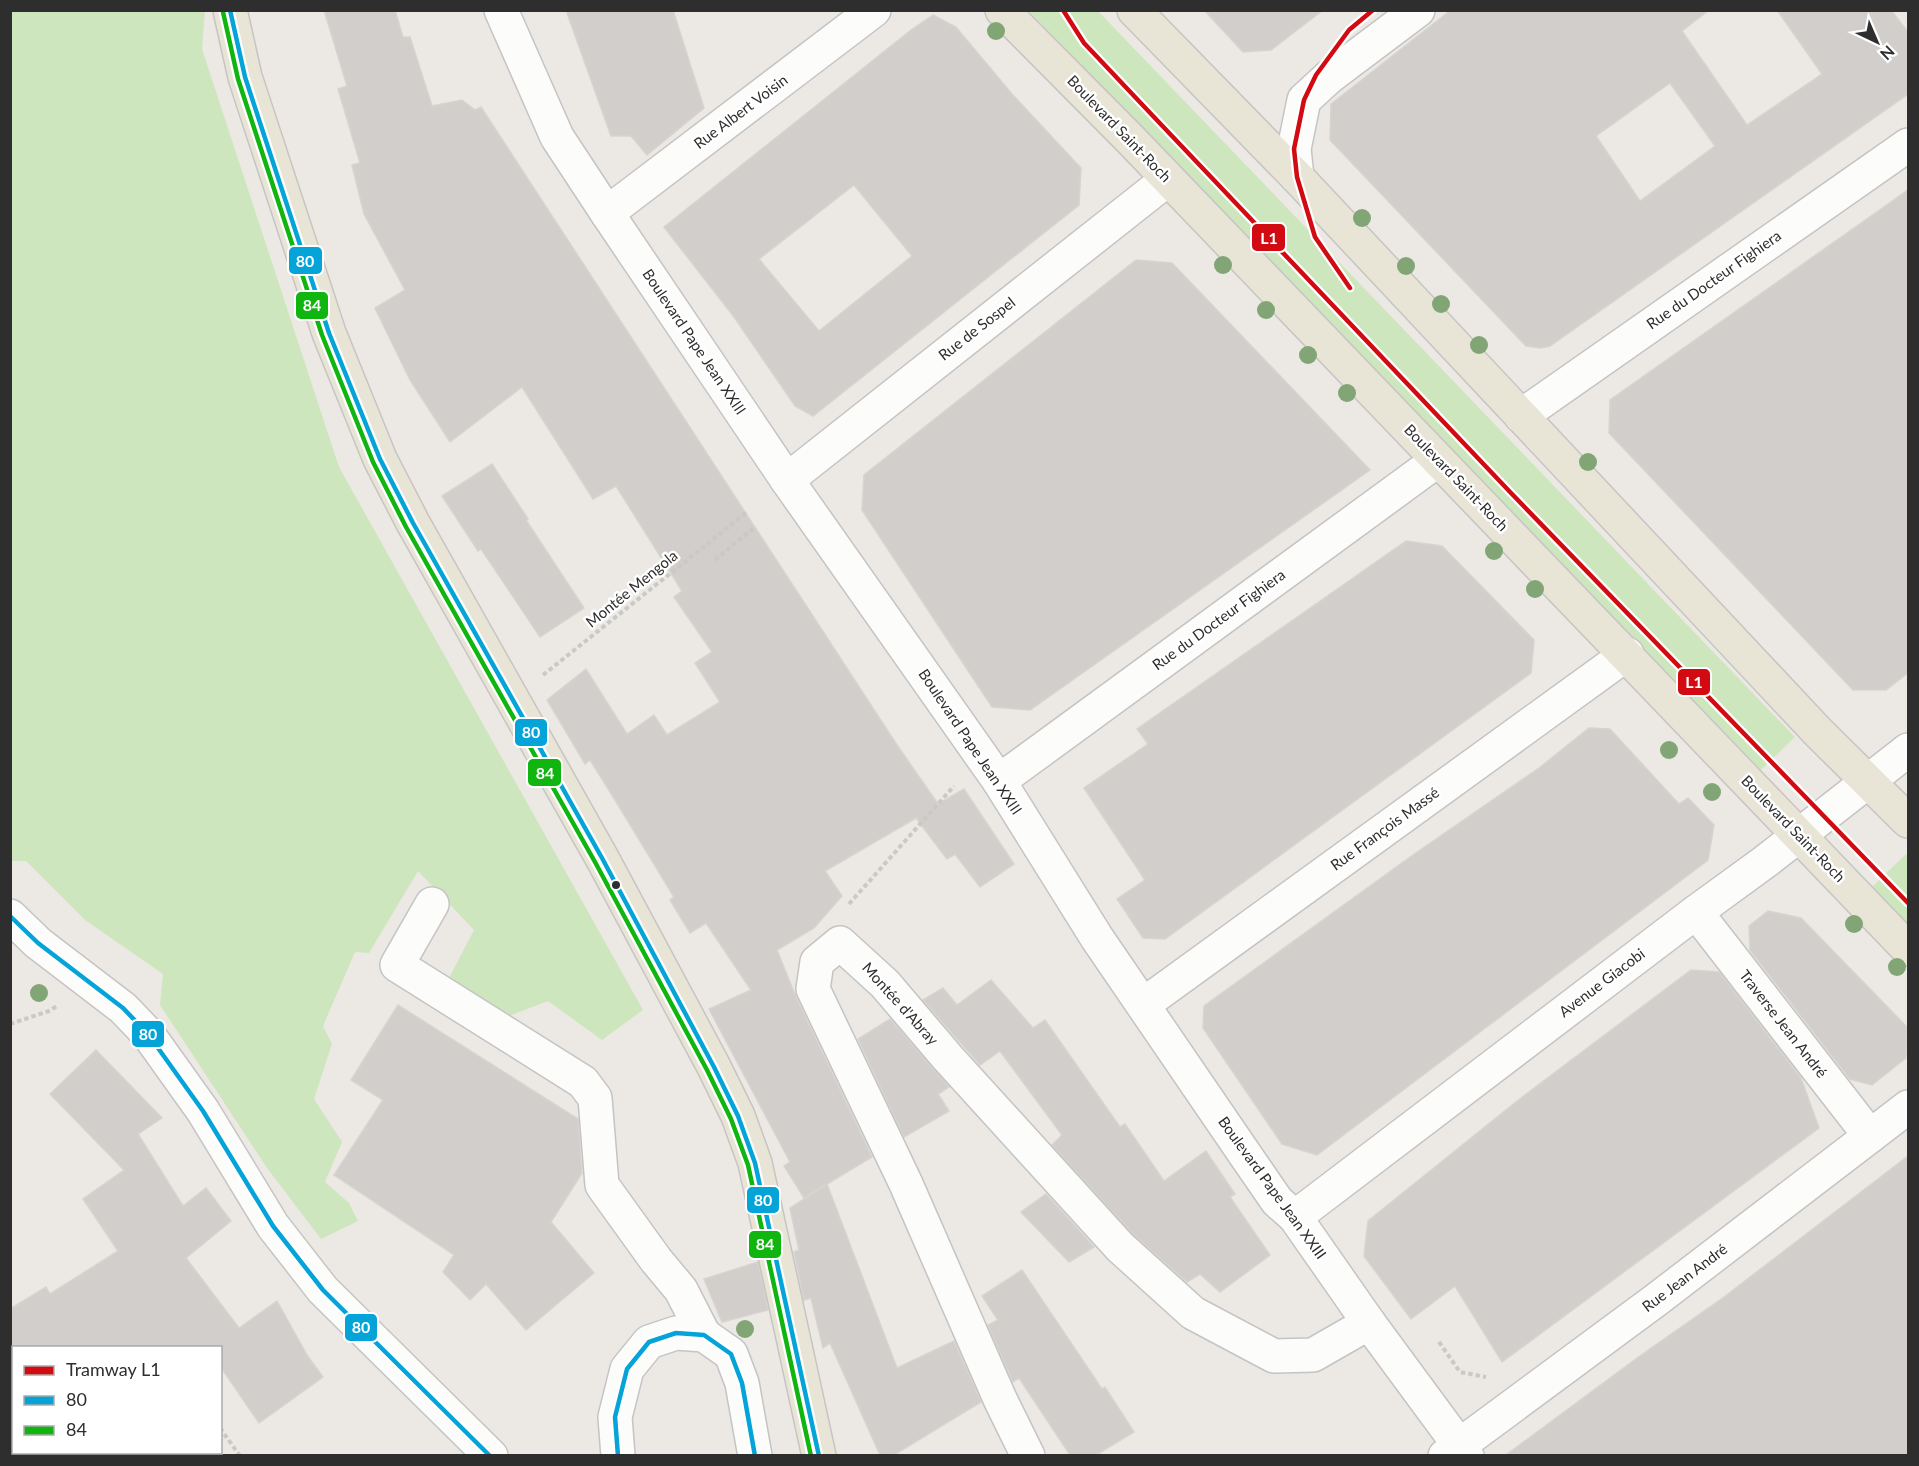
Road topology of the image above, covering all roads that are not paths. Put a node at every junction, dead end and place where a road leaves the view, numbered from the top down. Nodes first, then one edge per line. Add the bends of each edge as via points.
1 (230, 10) edge
2 (501, 10) edge
3 (874, 10) edge
4 (1002, 10) edge
5 (1134, 10) edge
6 (1418, 10) edge
7 (1908, 145) edge
8 (1297, 177) junction
9 (1168, 179) junction
10 (607, 213) junction
11 (1521, 416) junction
12 (1438, 460) junction
13 (787, 480) junction
14 (1627, 654) junction
15 (1908, 750) edge
16 (990, 768) junction
17 (1868, 782) junction
18 (1908, 821) edge
19 (1799, 836) junction
20 (432, 904) dead end
21 (1696, 912) junction
22 (10, 916) edge
23 (1908, 949) edge
24 (1144, 1004) junction
25 (1908, 1107) edge
26 (1870, 1136) junction
27 (1295, 1217) junction
28 (1369, 1323) junction
29 (704, 1335) junction
30 (1457, 1452) edge
31 (491, 1455) edge
32 (618, 1455) edge
33 (755, 1455) edge
34 (819, 1455) edge
35 (1028, 1455) edge

1 - 34 main road via 245,77 329,333 380,459 582,820 738,1116 755,1163
2 - 10 street, Boulevard Pape Jean XXIII via 557,137
3 - 10 street, Rue Albert Voisin
4 - 9 main road, Boulevard Saint-Roch
5 - 8 main road
6 - 8 street via 1304,100 1294,149
7 - 11 street, Rue du Docteur Fighiera
8 - 11 main road
9 - 12 main road, Boulevard Saint-Roch
9 - 13 street, Rue de Sospel
10 - 13 street, Boulevard Pape Jean XXIII
11 - 17 main road
12 - 14 main road, Boulevard Saint-Roch
12 - 16 street, Rue du Docteur Fighiera
13 - 16 street, Boulevard Pape Jean XXIII
14 - 19 main road, Boulevard Saint-Roch
14 - 24 street, Rue François Massé
15 - 17 street, Avenue Giacobi
16 - 24 street, Boulevard Pape Jean XXIII via 1097,938
17 - 18 main road
17 - 19 street, Avenue Giacobi
19 - 21 street, Avenue Giacobi
19 - 23 main road, Boulevard Saint-Roch
20 - 29 street via 397,965 583,1082 595,1098 602,1185 681,1290
21 - 26 street, Traverse Jean André
21 - 27 street, Avenue Giacobi
22 - 31 street via 38,944 123,1008 148,1034 203,1111 273,1226 323,1290
24 - 27 street, Boulevard Pape Jean XXIII via 1277,1201
25 - 26 street, Rue Jean André
26 - 30 street, Rue Jean André
27 - 28 street, Boulevard Pape Jean XXIII
28 - 30 street, Boulevard Pape Jean XXIII
28 - 35 street, Montée d'Abray via 1313,1355 1274,1356 1193,1313 1120,1247 885,984 840,943 817,962 813,989
29 - 32 street via 676,1333 649,1342 627,1369 615,1417
29 - 33 street via 731,1354 742,1383

